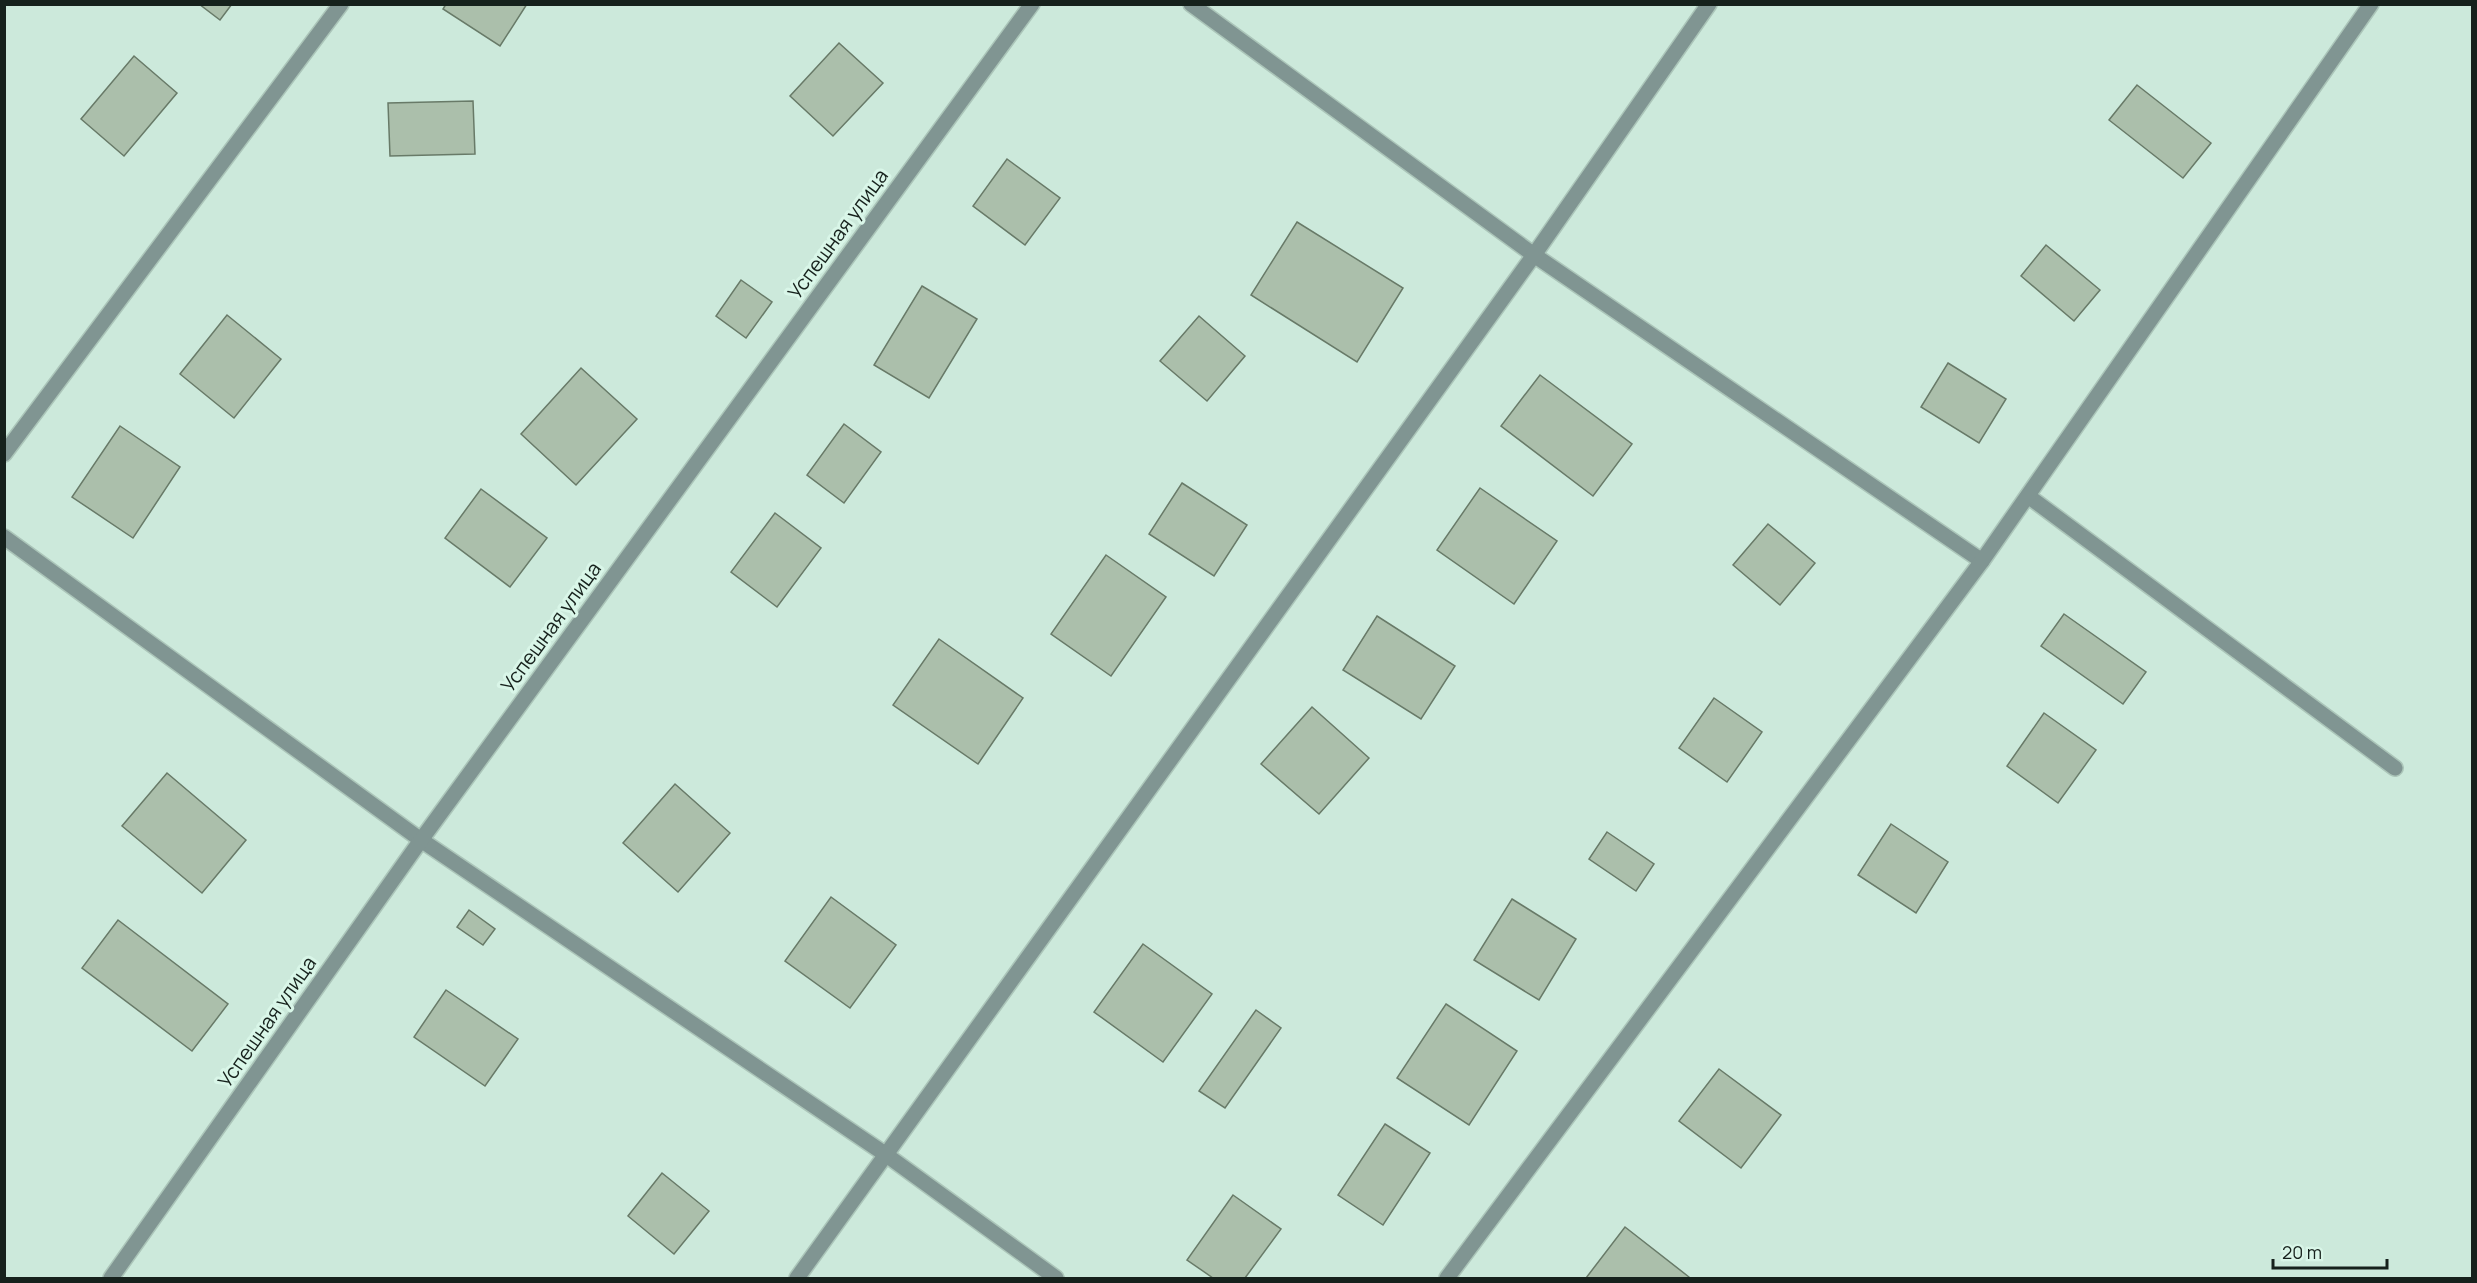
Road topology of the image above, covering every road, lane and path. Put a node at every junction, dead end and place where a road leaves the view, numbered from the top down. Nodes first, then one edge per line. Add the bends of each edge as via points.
1 (341, 4) edge
2 (1032, 4) edge
3 (1191, 4) edge
4 (1709, 4) edge
5 (2371, 4) edge
6 (1534, 255) junction
7 (4, 454) edge
8 (2028, 496) junction
9 (4, 537) edge
10 (1982, 561) junction
11 (2395, 768) dead end
12 (421, 840) junction
13 (885, 1154) junction
14 (111, 1278) edge
15 (797, 1278) edge
16 (1056, 1278) edge
17 (1447, 1278) edge

1 - 7 street
2 - 12 street, Успешная улица
3 - 6 street
4 - 6 street
5 - 8 street
6 - 10 street
6 - 13 street
8 - 10 street
8 - 11 street
9 - 12 street
10 - 17 street
12 - 13 street
12 - 14 street, Успешная улица
13 - 15 street
13 - 16 street

